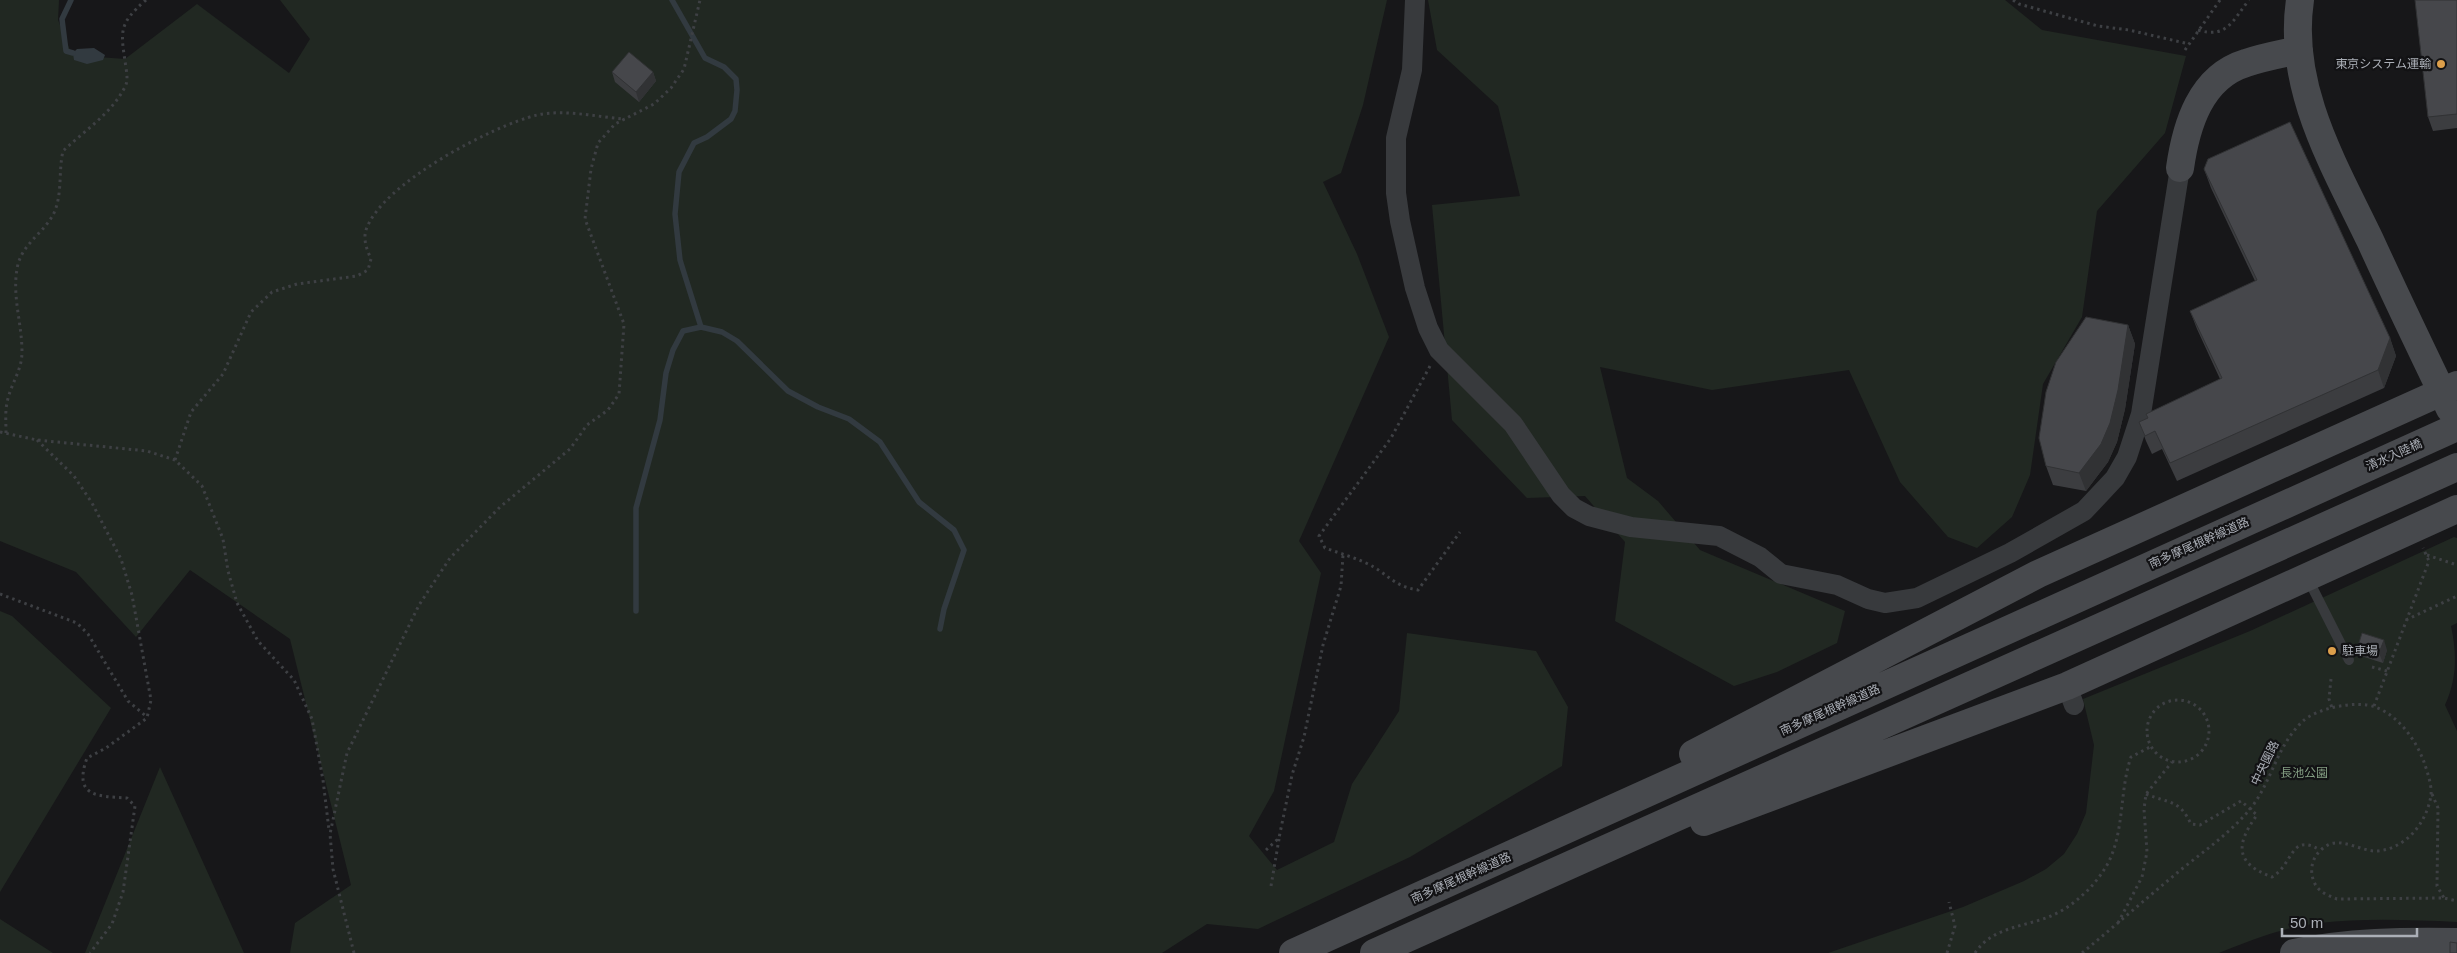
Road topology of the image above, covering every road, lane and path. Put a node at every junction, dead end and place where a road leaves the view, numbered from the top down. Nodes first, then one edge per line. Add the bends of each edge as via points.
1 (146, 0) edge
2 (700, 0) edge
3 (1415, 0) edge
4 (2013, 0) edge
5 (2220, 0) edge
6 (2249, 0) edge
7 (2300, 0) edge
8 (2198, 30) junction
9 (2189, 44) junction
10 (2185, 50) dead end
11 (2299, 50) junction
12 (625, 119) junction
13 (2180, 168) joint
14 (1439, 350) junction
15 (2449, 388) edge
16 (2457, 425) edge
17 (0, 432) edge
18 (6, 433) junction
19 (37, 440) junction
20 (175, 460) junction
21 (2457, 468) edge
22 (2331, 484) joint
23 (2457, 509) edge
24 (1460, 532) dead end
25 (1343, 555) junction
26 (2457, 566) edge
27 (2307, 578) junction
28 (0, 594) edge
29 (2457, 596) edge
30 (2406, 620) junction
31 (2349, 660) dead end
32 (2372, 667) dead end
33 (2387, 671) junction
34 (2332, 678) dead end
35 (2374, 706) junction
36 (2332, 708) junction
37 (147, 718) junction
38 (2150, 747) junction
39 (2172, 762) junction
40 (2432, 793) junction
41 (2146, 794) junction
42 (2251, 808) junction
43 (330, 834) junction
44 (1279, 838) junction
45 (1266, 850) dead end
46 (2320, 850) junction
47 (1271, 886) dead end
48 (2444, 898) junction
49 (2457, 901) edge
50 (1949, 902) dead end
51 (1486, 904) junction
52 (1403, 905) junction
53 (2117, 925) junction
54 (2455, 946) edge
55 (90, 953) edge
56 (354, 953) edge
57 (1293, 953) edge
58 (1374, 953) edge
59 (1947, 953) edge
60 (1974, 953) edge
61 (2082, 953) edge
62 (2294, 953) edge

1 - 18 path via 129,14 122,31 126,86 111,108 63,151 58,204 52,216 29,242 18,264 16,307 21,365 6,404
2 - 12 path via 684,69 654,104
3 - 14 street via 1412,70 1396,138 1396,193 1415,288
4 - 9 path via 2098,26
5 - 8 path
6 - 8 path via 2225,30 2212,34
7 - 11 main road
8 - 9 path
9 - 10 path
11 - 13 main road via 2245,63 2216,80 2192,116
11 - 15 main road via 2303,83 2319,133
12 - 20 path via 564,113 539,115 514,122 472,142 421,172 396,191 378,210 366,230 365,246 371,259 368,270 357,276 297,284 272,292 251,312 223,374 191,412
12 - 43 path via 615,124 598,142 585,219 624,324 619,394 608,410 587,426 570,449 500,507 450,558 419,605 348,753
13 - 14 street via 2141,414 2127,456 2115,478 2084,511 2058,527 1909,600 1885,603 1837,585 1781,574 1760,557 1719,536 1631,527 1589,516 1574,508 1561,495 1512,424
14 - 25 path via 1391,438 1319,536 1325,548
15 - 16 main road
15 - 52 main road via 2038,574
16 - 22 main road, 清水入陸橋
17 - 18 path
18 - 19 path
19 - 20 path via 147,452
19 - 37 path via 74,476 121,559 132,595 151,700
20 - 43 path via 202,486 223,539 237,604 258,641 294,680 312,719
21 - 51 main road
22 - 52 main road, 南多摩尾根幹線道路
23 - 27 main road
24 - 25 path via 1418,590 1395,583 1372,566
25 - 44 path via 1341,586 1322,645
26 - 30 path via 2426,555 2429,560
27 - 31 lane
27 - 51 main road via 2071,695
28 - 37 path via 77,623 88,634 128,701
29 - 30 path
30 - 33 path
32 - 33 path
33 - 35 path
34 - 36 path via 2329,699
35 - 36 path, 中央園路 via 2354,704
35 - 40 path via 2389,714 2419,749
36 - 42 path, 中央園路 via 2304,720 2284,743 2264,788
37 - 55 path via 87,758 82,773 86,788 93,794 127,798 135,806 123,892 112,924
38 - 39 path via 2160,757
38 - 39 path via 2147,725 2155,709 2178,699 2198,707 2210,726 2209,738 2202,752 2193,759
38 - 60 path via 2131,757 2125,772 2117,836 2107,864 2092,886 2052,916 1998,933 1983,941
39 - 41 path
40 - 46 path via 2425,815 2413,834 2398,844 2380,851 2365,851 2347,844 2332,844
40 - 48 path via 2438,808 2437,886
41 - 42 path via 2184,810 2191,824 2200,825 2241,801
41 - 53 path via 2147,852 2142,878
42 - 46 path via 2258,815 2246,830 2240,849 2246,863 2257,872 2272,877 2282,871 2294,850 2302,844 2310,844
42 - 53 path, 中央園路 via 2224,837
43 - 56 path via 333,869
44 - 45 path
44 - 47 path
46 - 48 path via 2312,865 2316,885 2336,900
48 - 49 path
50 - 59 path via 1955,926
51 - 58 main road
52 - 57 main road, 南多摩尾根幹線道路
53 - 61 path, 中央園路
54 - 62 main road via 2378,942 2328,946

